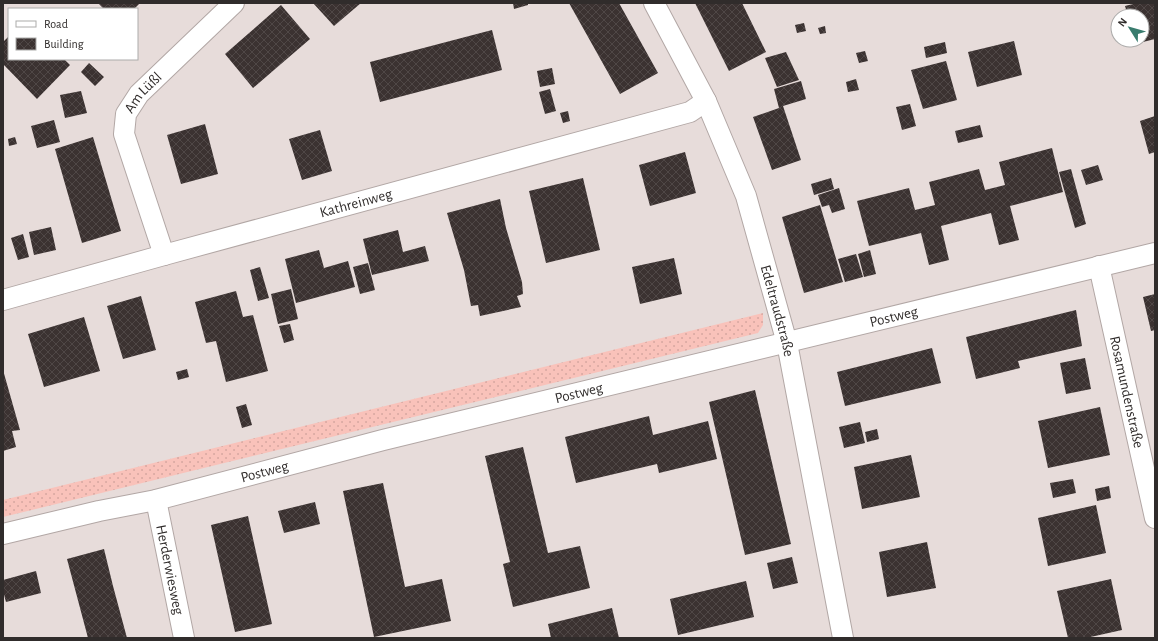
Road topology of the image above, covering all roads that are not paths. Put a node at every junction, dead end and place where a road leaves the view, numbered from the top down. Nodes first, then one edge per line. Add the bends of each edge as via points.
1 (234, 3) edge
2 (654, 3) edge
3 (706, 101) junction
4 (1155, 253) edge
5 (164, 255) junction
6 (1100, 266) junction
7 (3, 300) edge
8 (787, 343) junction
9 (156, 500) junction
10 (1155, 518) edge
11 (3, 534) edge
12 (184, 638) edge
13 (843, 638) edge

1 - 5 street, Am Lüßl via 139,94 126,114 124,134
2 - 3 street, Edeltraudstraße
3 - 5 street, Kathreinweg via 690,112
3 - 8 street, Edeltraudstraße via 746,196
4 - 6 street, Postweg
5 - 7 street, Kathreinweg
6 - 8 street, Postweg
6 - 10 street, Rosamundenstraße
8 - 9 street, Postweg via 383,440
8 - 13 street, Edeltraudstraße
9 - 11 street, Postweg
9 - 12 street, Herderwiesweg

